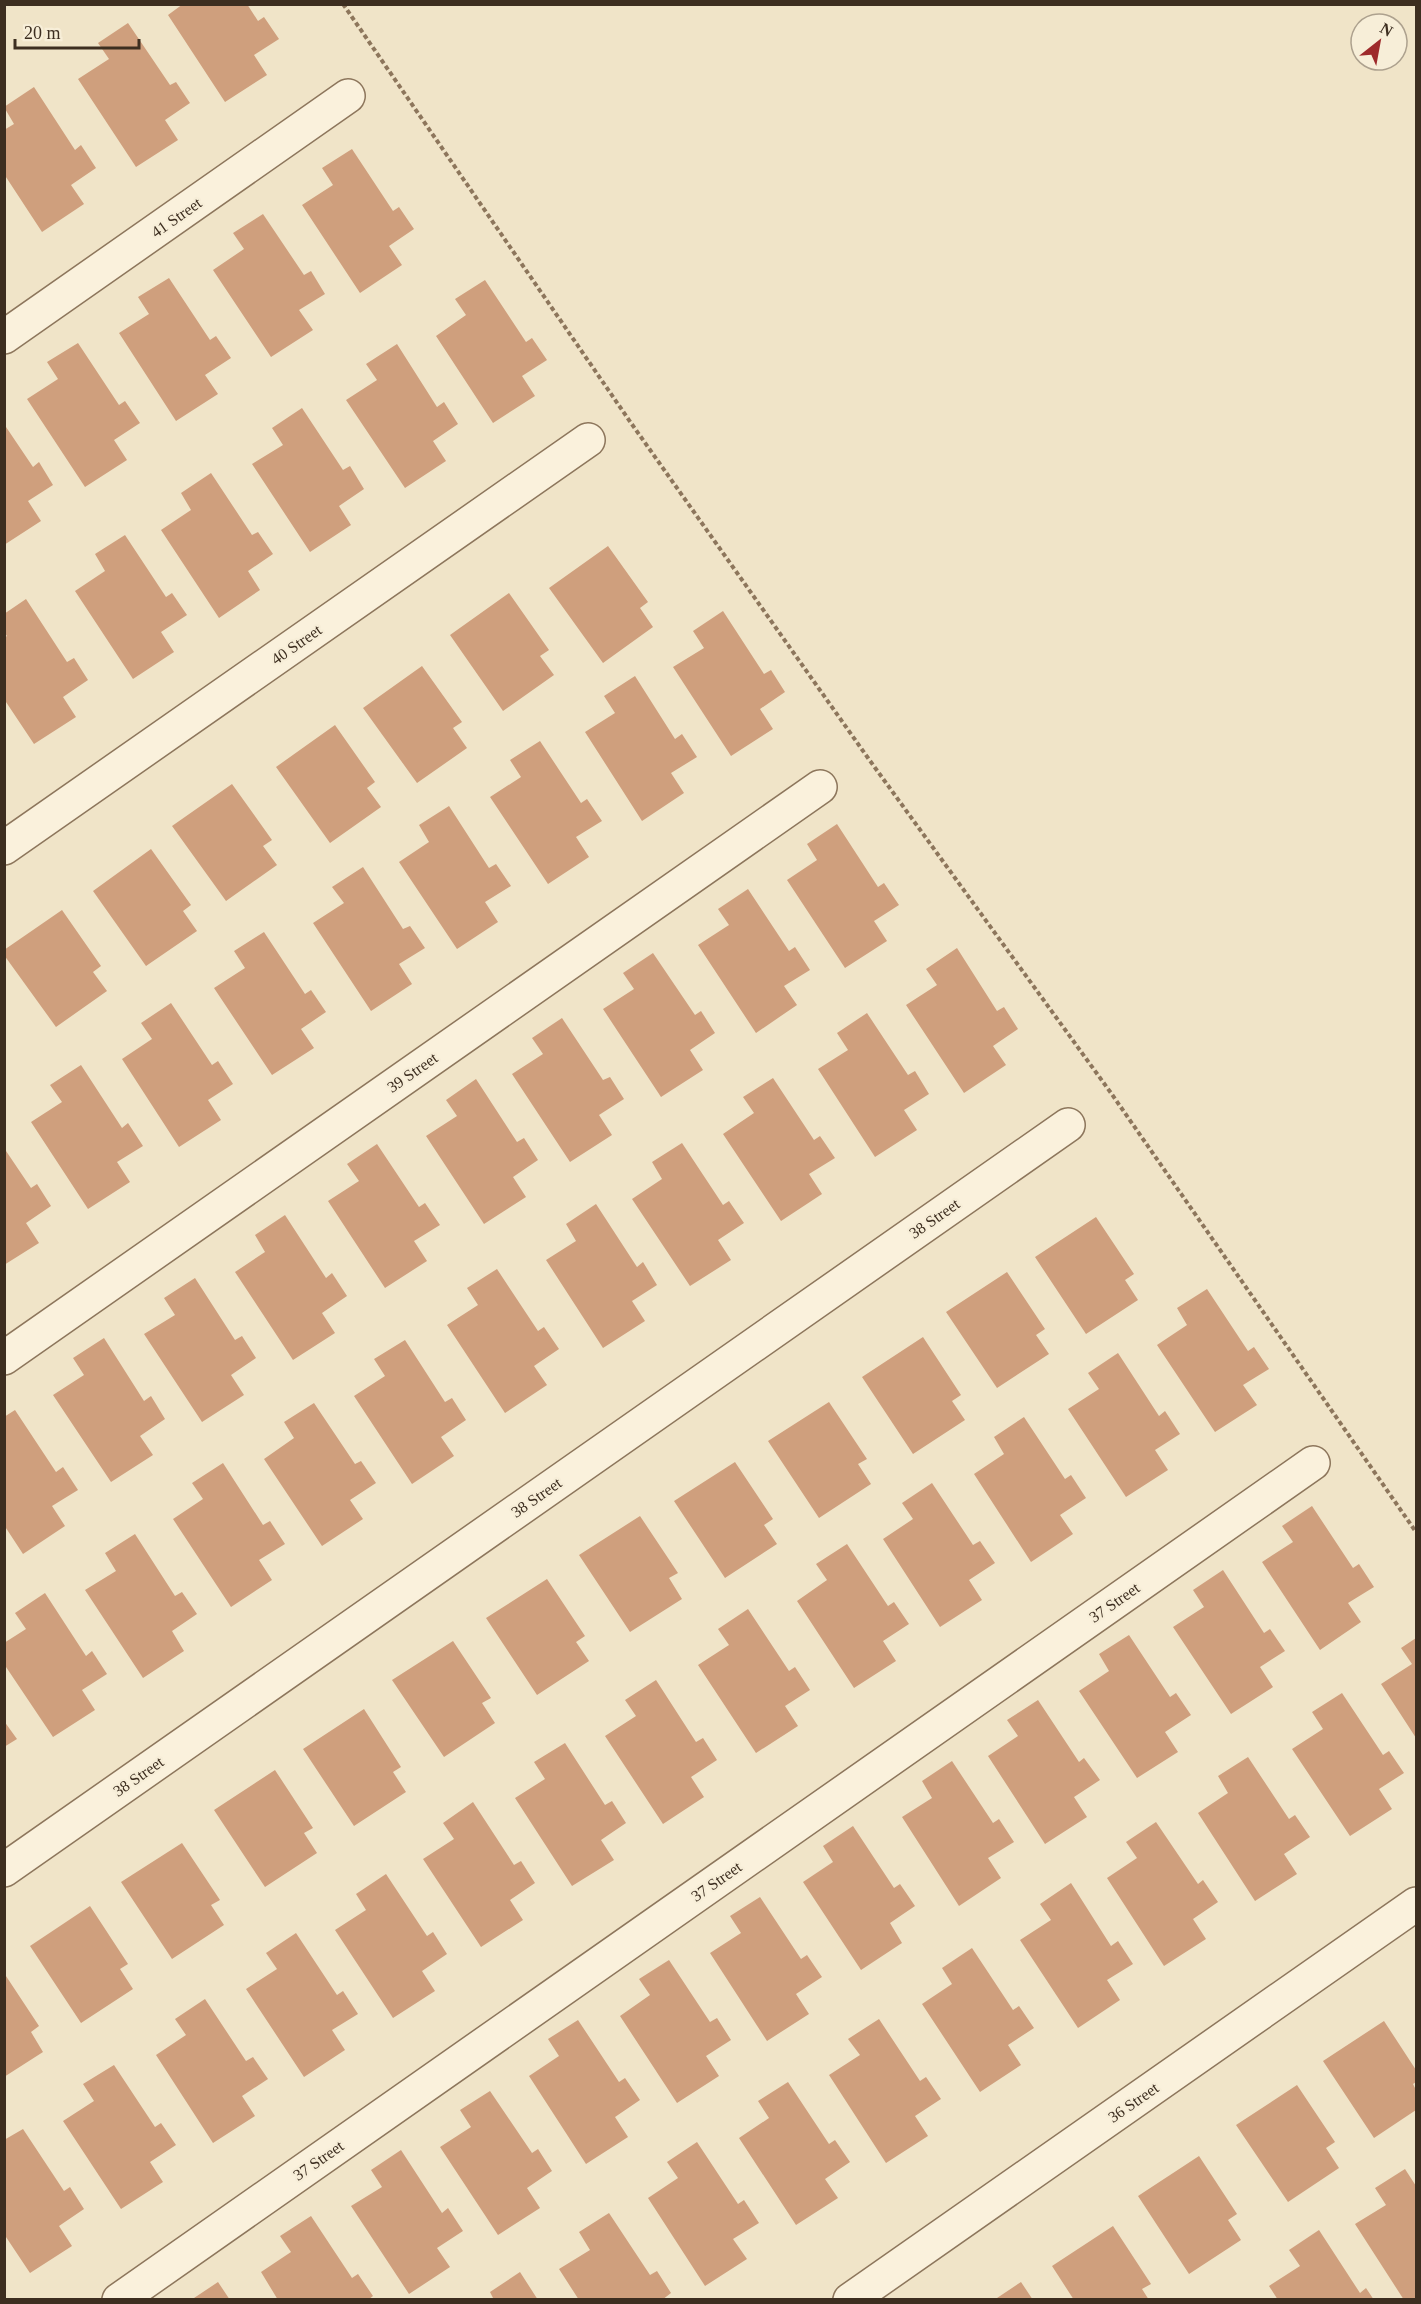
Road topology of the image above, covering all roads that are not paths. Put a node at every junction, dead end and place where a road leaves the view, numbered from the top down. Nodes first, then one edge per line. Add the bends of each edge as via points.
1 (348, 96) dead end
2 (4, 337) edge
3 (588, 440) dead end
4 (820, 787) dead end
5 (4, 848) edge
6 (1068, 1125) dead end
7 (4, 1358) edge
8 (1313, 1462) dead end
9 (4, 1870) edge
10 (1416, 1904) edge
11 (119, 2300) edge
12 (850, 2300) edge

1 - 2 street, 41 Street
3 - 5 street, 40 Street
4 - 7 street, 39 Street
6 - 9 street, 38 Street
8 - 11 street, 37 Street
10 - 12 street, 36 Street

